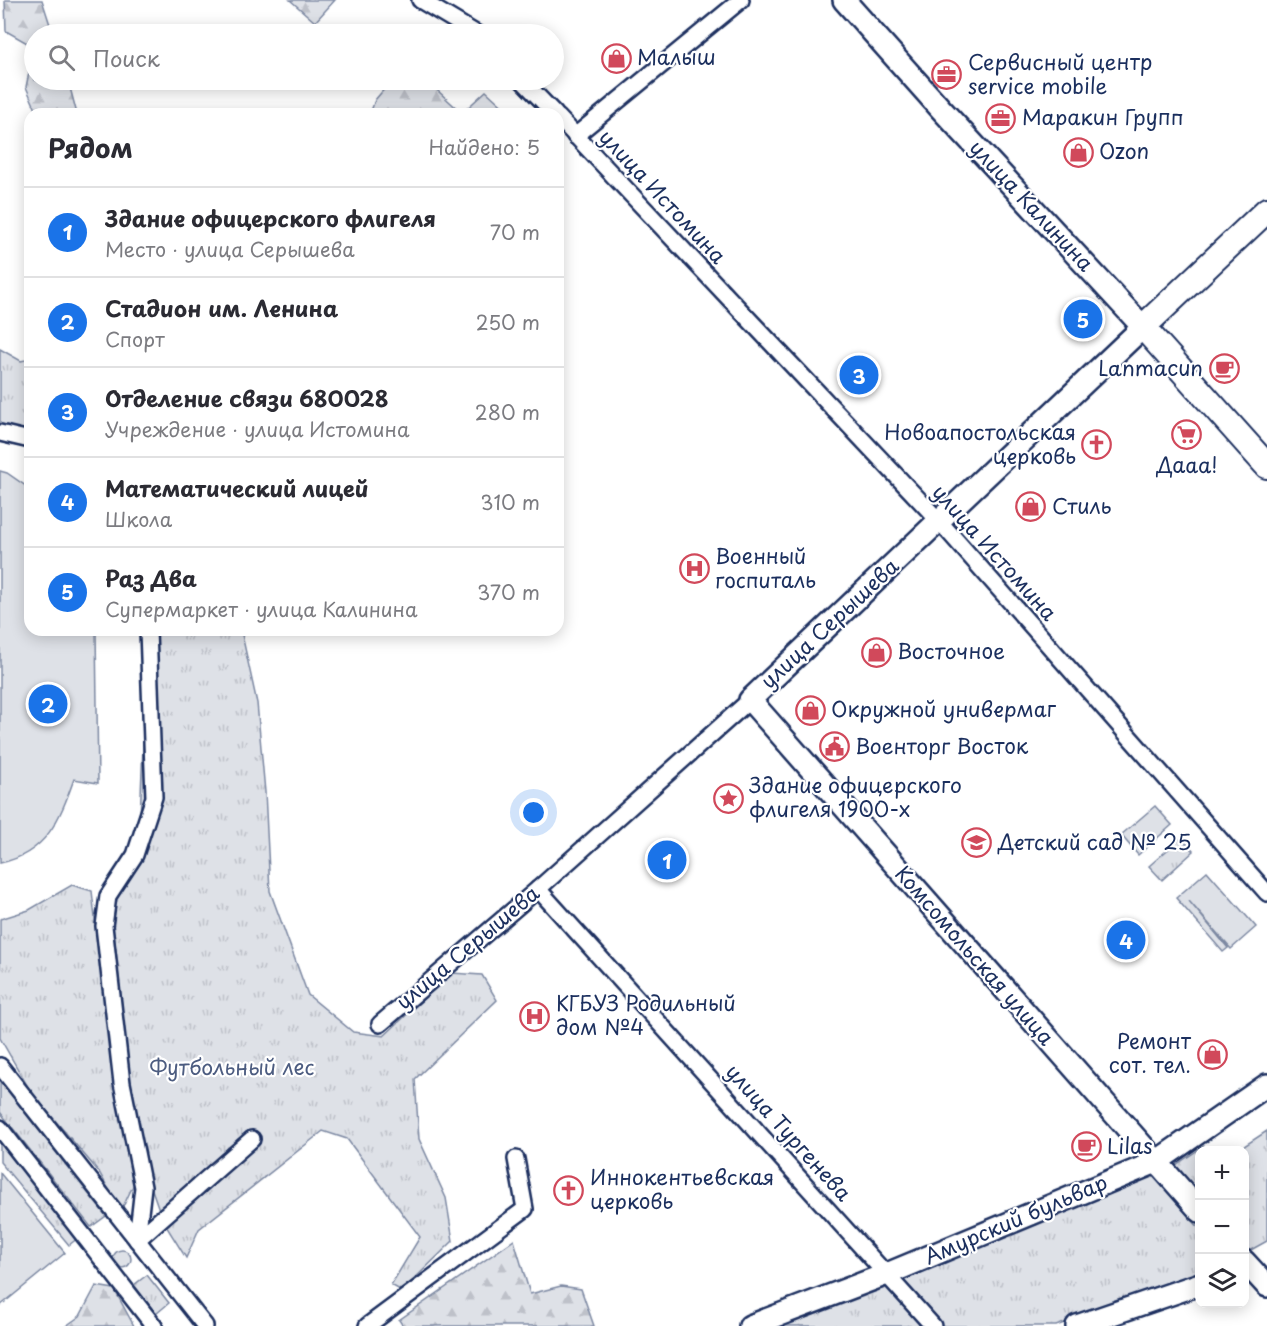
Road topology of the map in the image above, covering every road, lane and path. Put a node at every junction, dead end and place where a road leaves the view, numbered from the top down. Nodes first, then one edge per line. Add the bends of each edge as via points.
1 (420, 0) edge
2 (741, 0) edge
3 (844, 0) edge
4 (460, 24) edge
5 (532, 90) edge
6 (549, 108) edge
7 (564, 124) edge
8 (575, 136) junction
9 (1267, 210) edge
10 (1143, 327) junction
11 (0, 434) edge
12 (24, 439) edge
13 (1267, 466) edge
14 (940, 522) junction
15 (148, 636) edge
16 (750, 700) junction
17 (538, 889) junction
18 (1267, 893) edge
19 (380, 1024) dead end
20 (0, 1066) edge
21 (1267, 1085) edge
22 (0, 1128) edge
23 (252, 1139) dead end
24 (516, 1159) dead end
25 (1156, 1161) junction
26 (1195, 1205) edge
27 (137, 1240) junction
28 (1251, 1263) edge
29 (887, 1274) junction
30 (1195, 1286) edge
31 (1267, 1286) edge
32 (373, 1324) edge
33 (154, 1326) edge
34 (205, 1326) edge
35 (750, 1326) edge
36 (933, 1326) edge
37 (1077, 1326) edge

1 - 4 street
2 - 8 street
3 - 10 street, улица Калинина
5 - 6 street
7 - 8 street, улица Истомина
8 - 14 street, улица Истомина
9 - 10 main road, улица Серышева
10 - 13 main road, улица Калинина
10 - 14 street, улица Серышева
11 - 12 street
14 - 16 street, улица Серышева
14 - 18 street, улица Истомина
15 - 27 street via 154,797 135,855 108,896 104,926 122,1083 143,1187
16 - 17 street, улица Серышева
16 - 25 street, Комсомольская улица
17 - 19 street, улица Серышева
17 - 29 street, улица Тургенева
20 - 27 street
21 - 25 street, Амурский бульвар
22 - 33 street
23 - 27 street
24 - 32 street via 525,1209
25 - 26 street, Комсомольская улица
25 - 29 street, Амурский бульвар
27 - 34 street
28 - 31 street
29 - 35 street, Амурский бульвар
29 - 36 street, улица Тургенева
30 - 37 street

